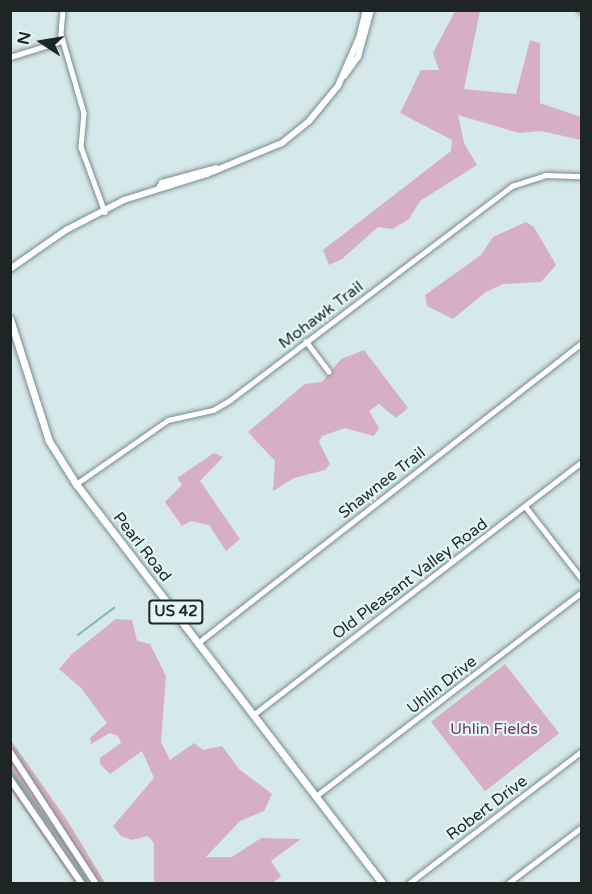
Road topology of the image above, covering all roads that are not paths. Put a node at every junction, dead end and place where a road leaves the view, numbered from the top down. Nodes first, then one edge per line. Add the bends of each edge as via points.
1 (63, 10) edge
2 (368, 10) edge
3 (62, 41) junction
4 (10, 57) edge
5 (582, 176) edge
6 (105, 212) junction
7 (10, 269) edge
8 (10, 319) edge
9 (306, 341) junction
10 (582, 343) edge
11 (329, 370) dead end
12 (582, 462) edge
13 (76, 484) junction
14 (525, 506) junction
15 (582, 579) edge
16 (582, 592) edge
17 (199, 642) junction
18 (253, 715) junction
19 (582, 751) edge
20 (10, 752) edge
21 (10, 780) edge
22 (316, 796) junction
23 (582, 827) edge
24 (82, 884) edge
25 (96, 884) edge
26 (383, 884) edge
27 (408, 884) edge
28 (507, 884) edge

1 - 3 street
2 - 6 main road via 344,76 309,121 282,143
3 - 4 street
3 - 6 street via 83,107 81,147
5 - 9 street, Mohawk Trail via 545,175 512,186
6 - 7 main road
8 - 13 main road, Pearl Road / US 42 via 49,441
9 - 11 street
9 - 13 street, Mohawk Trail via 230,400 213,410 168,420
10 - 17 street, Shawnee Trail
12 - 14 street, Old Pleasant Valley Road
13 - 17 main road, Pearl Road / US 42
14 - 15 street
14 - 18 street, Old Pleasant Valley Road
16 - 22 street, Uhlin Drive
17 - 18 main road, Pearl Road / US 42
18 - 22 main road, Pearl Road / US 42
19 - 27 street, Robert Drive
20 - 25 main road
21 - 24 main road
22 - 26 main road, Pearl Road / US 42
23 - 28 street

